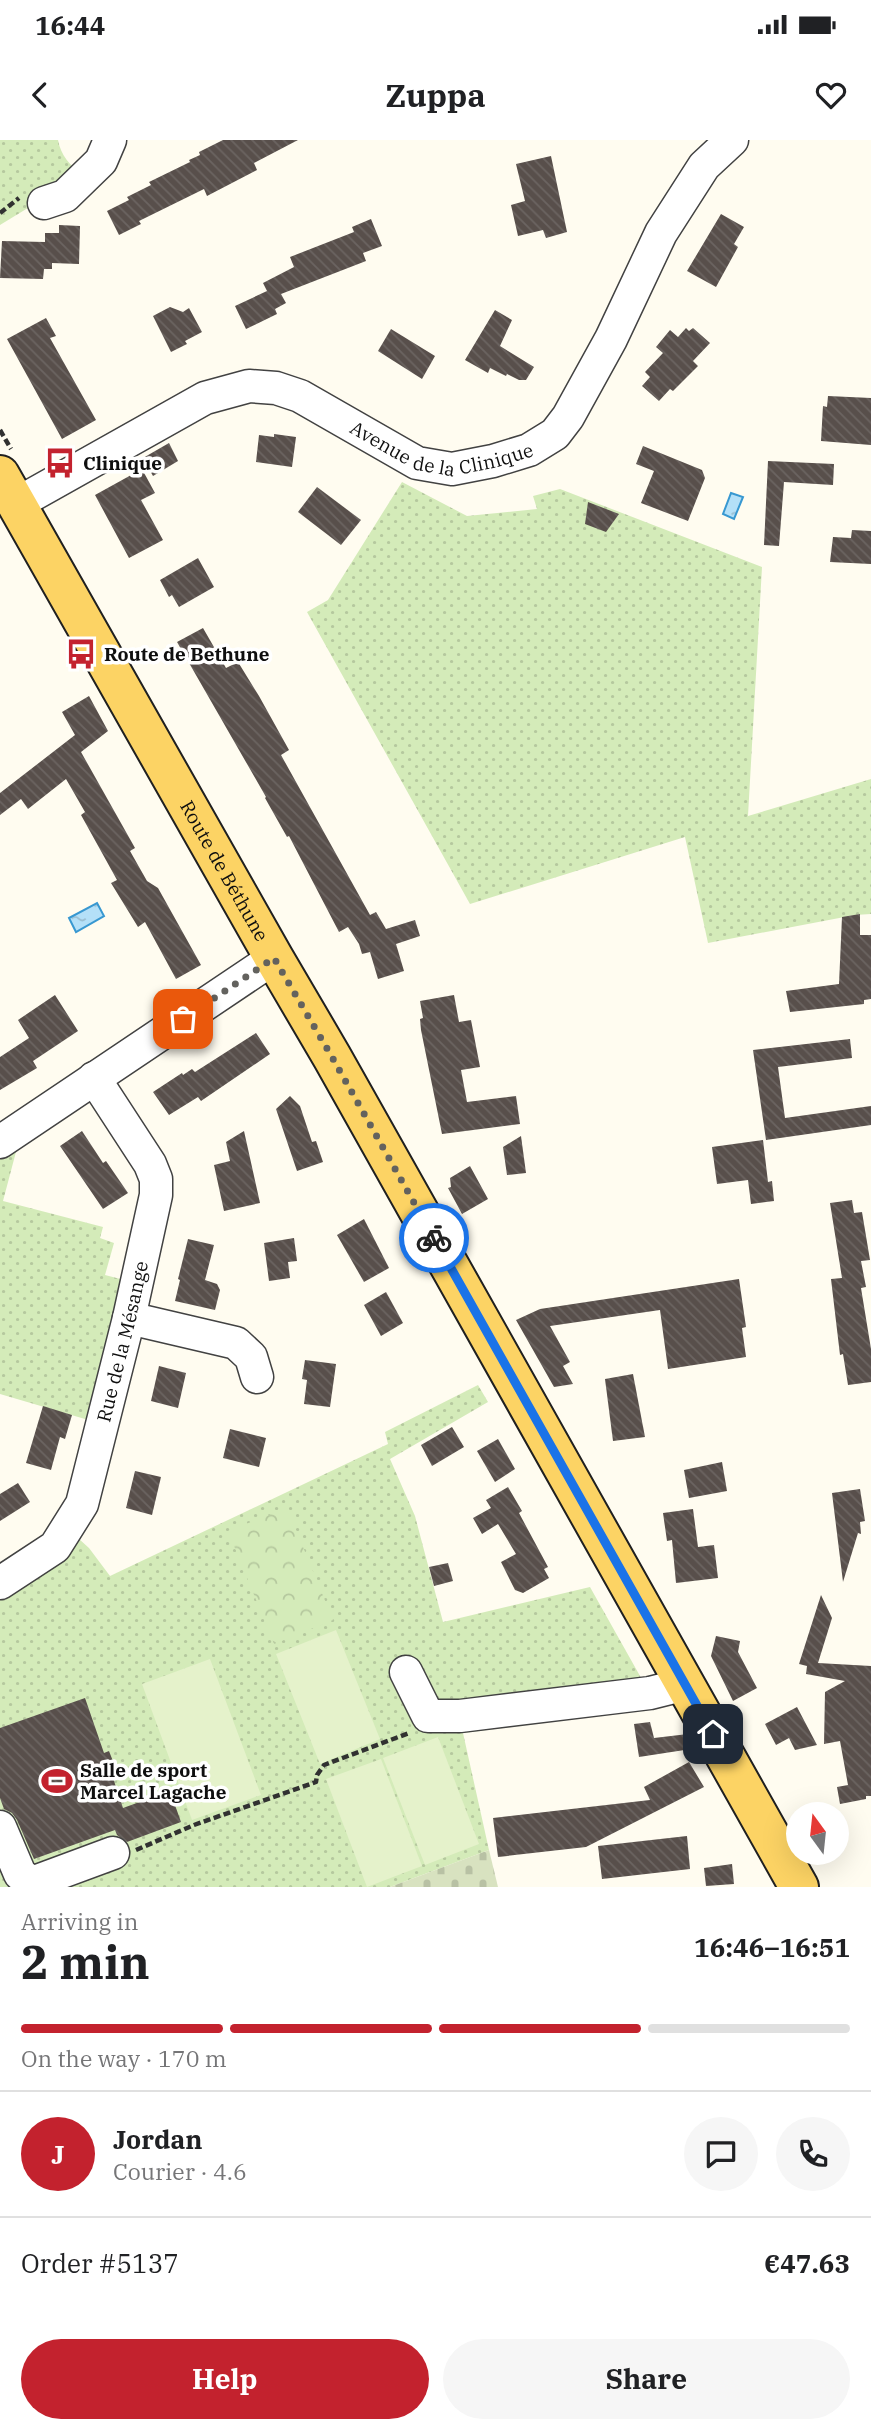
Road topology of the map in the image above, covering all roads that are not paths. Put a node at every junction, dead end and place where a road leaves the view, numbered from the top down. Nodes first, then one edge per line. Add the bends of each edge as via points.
1 (110, 140) edge
2 (732, 140) edge
3 (44, 203) dead end
4 (9, 489) edge
5 (274, 958) junction
6 (94, 1078) junction
7 (0, 1142) edge
8 (129, 1318) junction
9 (257, 1377) dead end
10 (0, 1583) edge
11 (406, 1672) dead end
12 (682, 1679) junction
13 (0, 1828) edge
14 (113, 1853) road end
15 (799, 1887) edge

1 - 3 street via 101,161 74,188
2 - 4 street, Avenue de la Clinique via 704,166 661,233 611,340 568,417 555,434 529,450 452,469 417,463 300,396 250,386 205,398
4 - 5 main road, Route de Béthune
5 - 6 street
5 - 12 main road, Route de Béthune
6 - 7 street
6 - 8 street, Rue de la Mésange via 156,1179
8 - 9 street via 236,1342 251,1357
8 - 10 street, Rue de la Mésange via 82,1504 55,1547
11 - 12 street via 428,1716 650,1693
12 - 15 main road, Route de Béthune
13 - 14 street via 20,1874 32,1883

